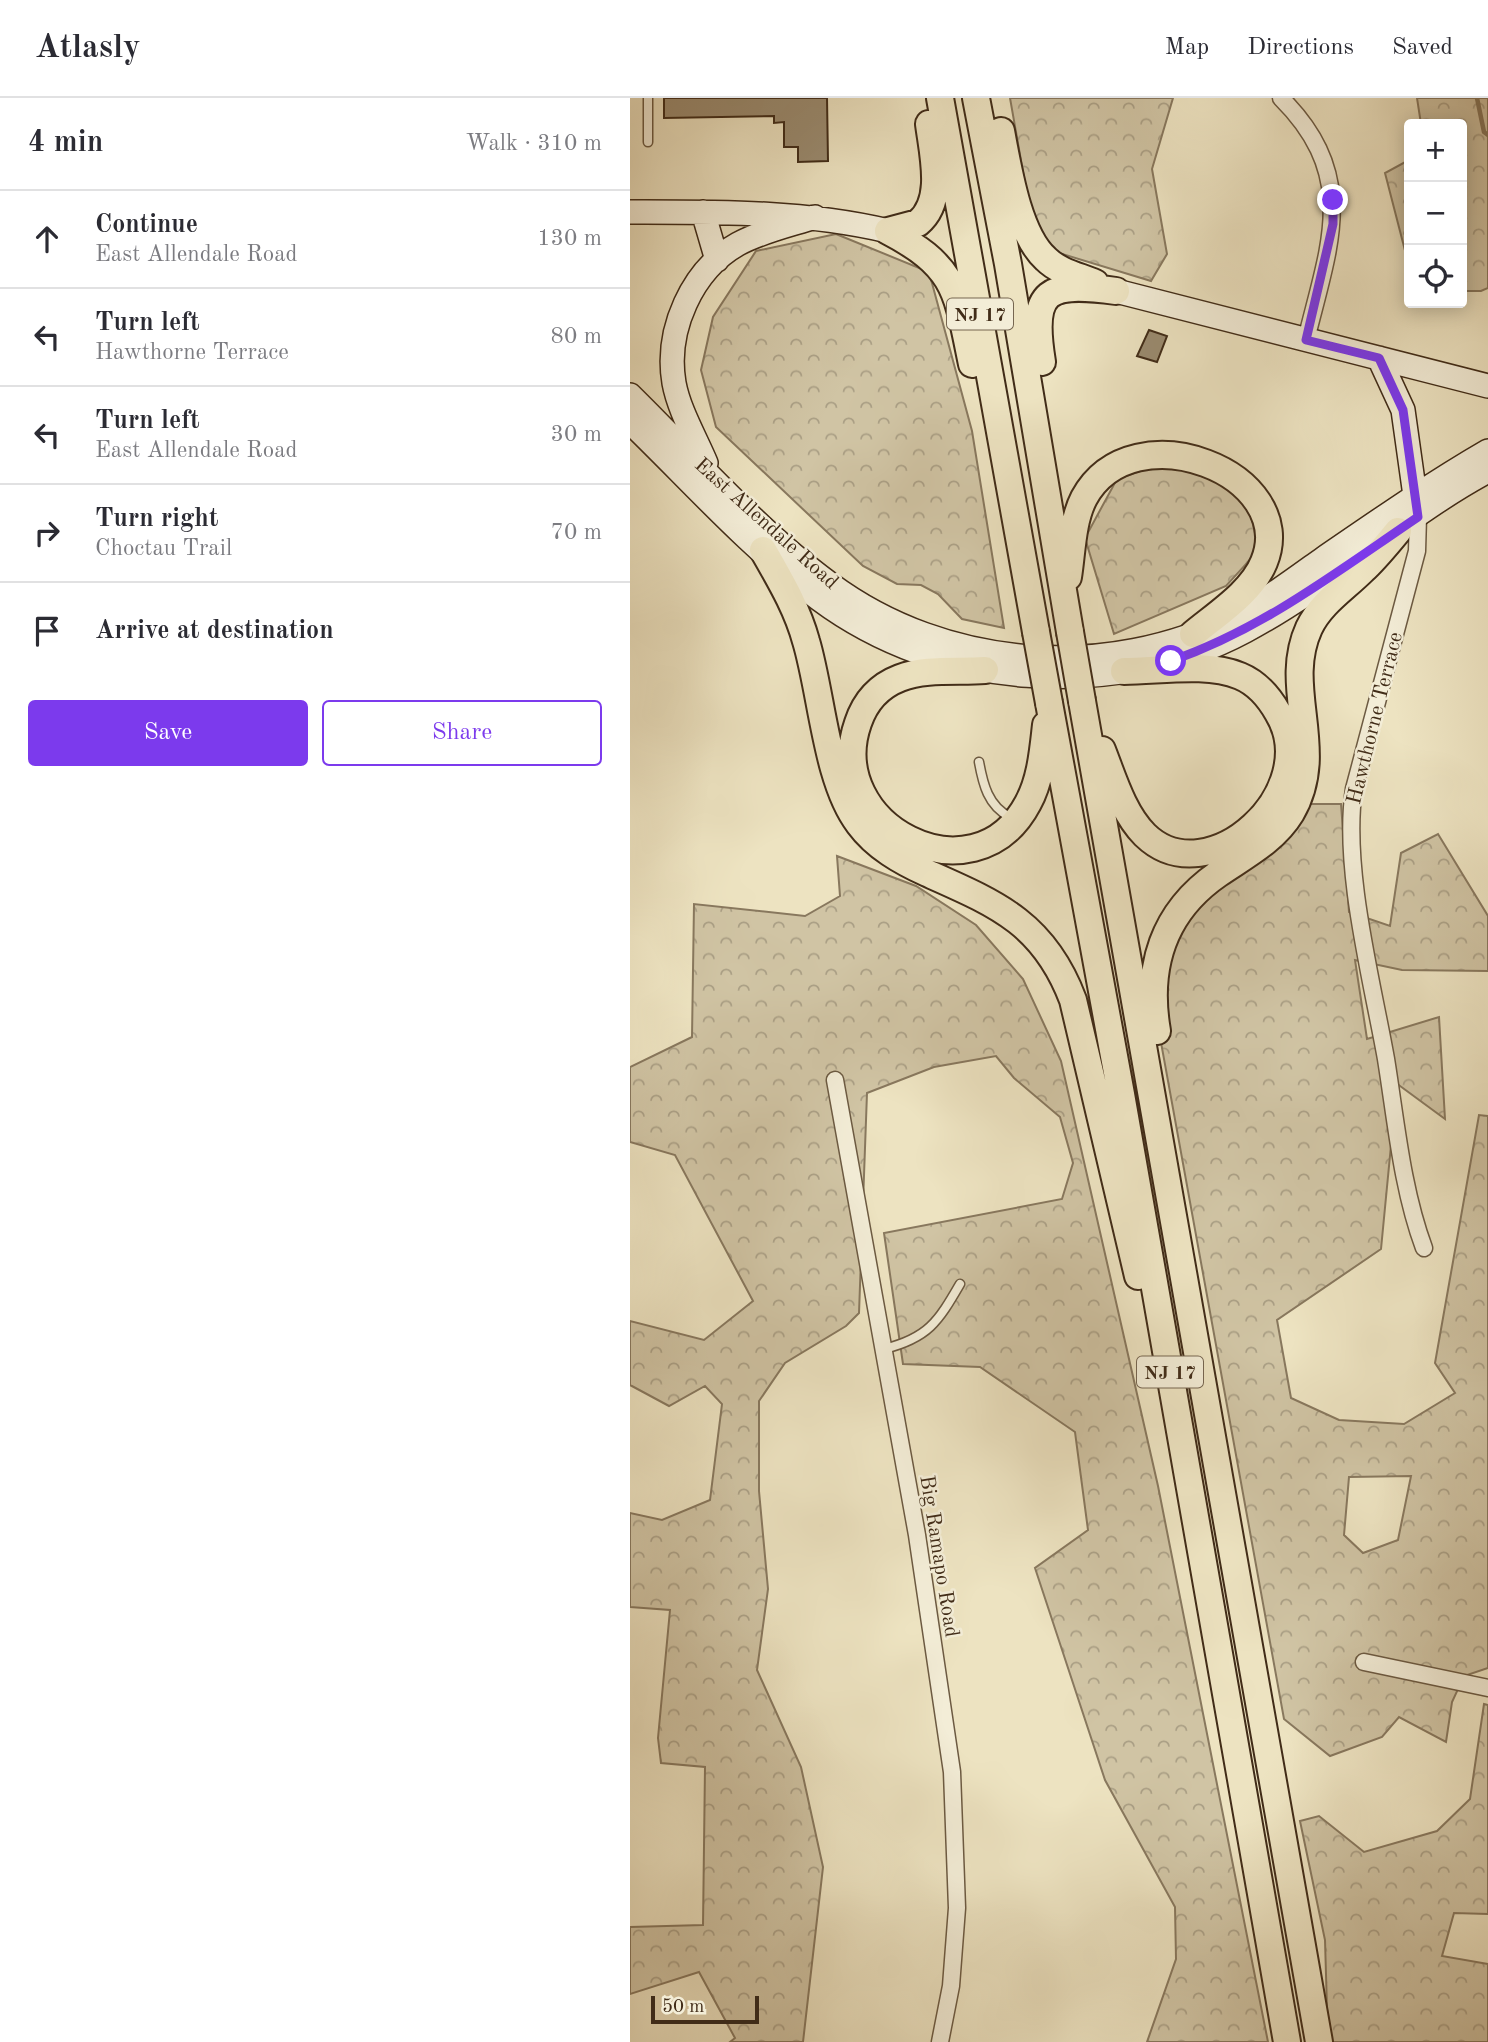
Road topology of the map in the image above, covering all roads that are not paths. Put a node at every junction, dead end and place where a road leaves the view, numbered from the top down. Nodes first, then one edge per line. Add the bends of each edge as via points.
1 (648, 98) edge
2 (926, 98) edge
3 (940, 98) edge
4 (976, 98) edge
5 (993, 98) edge
6 (1281, 98) edge
7 (648, 142) dead end
8 (630, 212) edge
9 (703, 212) junction
10 (815, 217) junction
11 (888, 231) junction
12 (717, 260) junction
13 (1116, 291) junction
14 (1306, 340) junction
15 (1379, 358) junction
16 (1488, 386) edge
17 (630, 395) edge
18 (630, 422) edge
19 (1488, 451) edge
20 (1488, 471) edge
21 (710, 472) junction
22 (1046, 492) junction
23 (1411, 515) junction
24 (1019, 530) junction
25 (763, 550) junction
26 (1065, 599) junction
27 (1193, 634) junction
28 (985, 670) junction
29 (1124, 671) junction
30 (1082, 701) junction
31 (1049, 702) junction
32 (979, 762) dead end
33 (1016, 820) junction
34 (835, 1080) dead end
35 (1164, 1165) junction
36 (1424, 1248) dead end
37 (960, 1284) dead end
38 (884, 1349) junction
39 (1181, 1438) junction
40 (1364, 1662) dead end
41 (1488, 1688) edge
42 (940, 2042) edge
43 (1287, 2042) edge
44 (1319, 2042) edge

1 - 7 lane
2 - 11 highway via 933,159 932,203 918,223
3 - 24 highway, NJ 17
4 - 22 highway, NJ 17
5 - 13 highway via 1011,178 1035,247 1054,265
6 - 14 street via 1310,131 1333,200 1333,224
8 - 9 main road
9 - 10 main road
9 - 12 main road
10 - 11 main road
10 - 12 main road via 749,238
11 - 24 highway via 933,259 952,288 986,437
12 - 21 main road via 684,307 673,352 678,398
13 - 14 main road
13 - 22 highway via 1060,288 1047,296 1040,308 1037,335 1050,412
14 - 15 main road
15 - 16 main road
15 - 23 main road, Hawthorne Terrace via 1403,410
17 - 21 main road, East Allendale Road
18 - 25 main road, East Allendale Road
19 - 23 main road, East Allendale Road
20 - 23 main road, East Allendale Road
21 - 27 main road, East Allendale Road via 792,553 832,585 874,612 920,633 989,652 1048,659 1119,653
22 - 26 highway, NJ 17
23 - 27 main road, East Allendale Road via 1258,603
23 - 29 main road, East Allendale Road via 1291,604 1234,637 1171,661
23 - 35 highway via 1364,570 1320,609 1308,630 1299,672 1308,765 1290,815 1264,843 1194,894 1162,939 1153,991 1162,1063
23 - 36 street, Hawthorne Terrace via 1415,558 1354,789 1350,828 1394,1106
24 - 31 highway, NJ 17, bridge
25 - 28 main road, East Allendale Road via 820,600 864,628 912,650
25 - 39 highway via 802,627 840,786 858,824 899,859 1016,917 1046,946 1062,972 1073,1000 1127,1237
26 - 27 highway via 1076,521 1090,490 1129,459 1156,453 1182,455 1210,465 1247,490 1264,518 1268,545 1255,579
26 - 30 highway, NJ 17, bridge
28 - 29 main road, East Allendale Road via 1041,677
28 - 33 highway via 914,674 884,686 869,701 858,723 854,763 865,797 878,818 916,845 940,850 976,846
29 - 30 highway via 1219,670 1244,678 1265,694 1286,730 1290,757 1277,800 1255,825 1231,841 1203,851 1175,850 1152,840 1127,811
30 - 35 highway, NJ 17
31 - 33 highway via 1036,783
31 - 39 highway, NJ 17
32 - 33 lane via 995,808
34 - 38 street, Big Ramapo Road
35 - 44 highway, NJ 17
37 - 38 lane via 933,1326 912,1341
38 - 42 street, Big Ramapo Road via 917,1535 956,1818 957,1908 951,1986
39 - 43 highway, NJ 17
40 - 41 street

